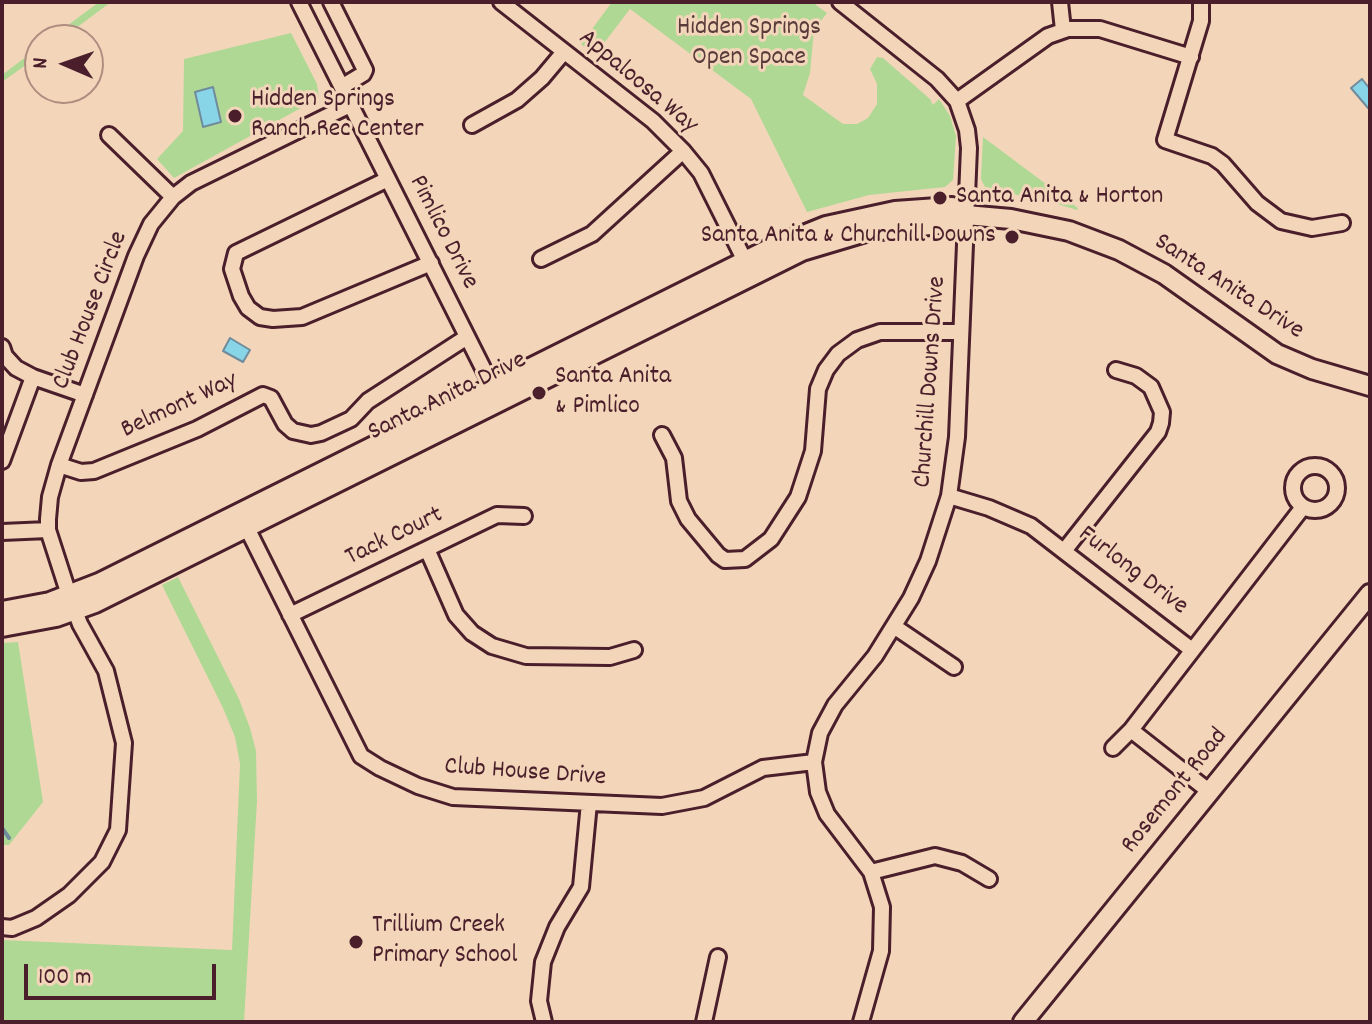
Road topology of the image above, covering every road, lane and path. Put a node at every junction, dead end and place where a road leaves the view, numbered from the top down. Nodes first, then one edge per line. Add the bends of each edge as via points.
1 (299, 2) edge
2 (331, 2) edge
3 (501, 2) edge
4 (840, 2) edge
5 (1060, 2) edge
6 (1201, 2) edge
7 (1063, 30) junction
8 (563, 53) junction
9 (1191, 57) junction
10 (343, 86) junction
11 (957, 101) junction
12 (352, 104) junction
13 (472, 125) dead end
14 (109, 135) dead end
15 (683, 151) junction
16 (388, 179) junction
17 (173, 197) junction
18 (966, 215) junction
19 (1342, 223) dead end
20 (541, 259) dead end
21 (745, 261) junction
22 (431, 263) junction
23 (961, 332) junction
24 (467, 337) junction
25 (2, 347) edge
26 (1116, 370) dead end
27 (33, 377) junction
28 (1370, 386) edge
29 (496, 393) junction
30 (85, 395) junction
31 (662, 435) dead end
32 (2, 461) edge
33 (59, 465) junction
34 (949, 496) junction
35 (1303, 507) dead end
36 (524, 516) dead end
37 (243, 520) junction
38 (48, 530) junction
39 (2, 532) edge
40 (427, 549) junction
41 (1064, 551) junction
42 (1370, 594) edge
43 (72, 603) junction
44 (2, 611) edge
45 (290, 615) junction
46 (2, 627) edge
47 (895, 627) junction
48 (634, 650) dead end
49 (1192, 650) junction
50 (954, 667) dead end
51 (1131, 730) junction
52 (1113, 748) dead end
53 (814, 762) junction
54 (1210, 792) junction
55 (589, 803) junction
56 (871, 872) junction
57 (989, 879) dead end
58 (2, 927) edge
59 (718, 957) dead end
60 (544, 1022) edge
61 (704, 1022) edge
62 (861, 1022) edge
63 (1023, 1022) edge

1 - 10 street, Pimlico Drive
2 - 10 street via 365,70
3 - 8 street, Appaloosa Way
4 - 11 street
5 - 7 street
6 - 9 street
7 - 9 street via 1100,29
7 - 11 street
8 - 13 street via 517,100
8 - 15 street, Appaloosa Way via 653,121
9 - 19 street via 1165,140 1212,156 1281,221 1312,228
10 - 12 street, Pimlico Drive
11 - 18 street, Churchill Downs Drive via 969,148
12 - 16 street, Pimlico Drive
12 - 17 street, Club House Circle via 212,172
14 - 17 street
15 - 20 street via 592,234
15 - 21 street, Appaloosa Way via 701,173
16 - 22 street, Pimlico Drive
16 - 22 street via 236,253 232,269 241,296 260,317 302,317
17 - 30 street, Club House Circle via 151,224 136,256
18 - 21 main road, Santa Anita Drive via 952,207 856,218 811,231
18 - 23 street, Churchill Downs Drive
18 - 28 main road, Santa Anita Drive via 1057,227 1119,250 1176,282 1277,354
18 - 29 main road, Santa Anita Drive via 951,223 869,231 802,251
21 - 29 main road, Santa Anita Drive
22 - 24 street, Pimlico Drive
23 - 31 street via 880,332 838,354 818,389 813,451 798,497 771,539 745,559 725,560 688,519 679,501 674,458
23 - 34 street, Churchill Downs Drive
24 - 29 street, Pimlico Drive
24 - 33 street, Belmont Way via 368,401 351,419 321,433 293,431 271,398 263,395 94,471
25 - 27 street via 16,368
26 - 41 street via 1151,387 1161,423
27 - 30 street
27 - 32 street
29 - 37 main road, Santa Anita Drive
30 - 33 street, Club House Circle
33 - 38 street, Club House Circle
34 - 41 street, Furlong Drive via 1010,515
34 - 47 street, Churchill Downs Drive via 928,561
35 - 49 street
36 - 40 street, Tack Court via 497,515
37 - 43 main road, Santa Anita Drive via 99,583
37 - 45 street, Club House Drive
38 - 39 street
38 - 43 street, Club House Circle
40 - 45 street, Tack Court
40 - 48 street via 456,615 492,646 526,656 610,657
41 - 49 street, Furlong Drive
42 - 54 main road, Rosemont Road
43 - 44 main road, Santa Anita Drive
43 - 46 main road, Santa Anita Drive via 56,617
43 - 58 street, Club House Circle via 106,671 124,743 118,830 102,862 69,895 36,918
45 - 55 street, Club House Drive via 361,756 380,768 453,797
47 - 50 street
47 - 53 street, Churchill Downs Drive via 835,705 820,733
49 - 51 street, Furlong Drive
51 - 52 street, Furlong Drive
51 - 54 street
53 - 55 street, Club House Drive via 763,768 723,790 679,804
53 - 56 street, Churchill Downs Drive via 827,814
54 - 63 main road, Rosemont Road
55 - 60 street via 581,887 543,962 539,1001
56 - 57 street via 935,856 962,863
56 - 62 street, Churchill Downs Drive via 882,907 881,951
59 - 61 street

